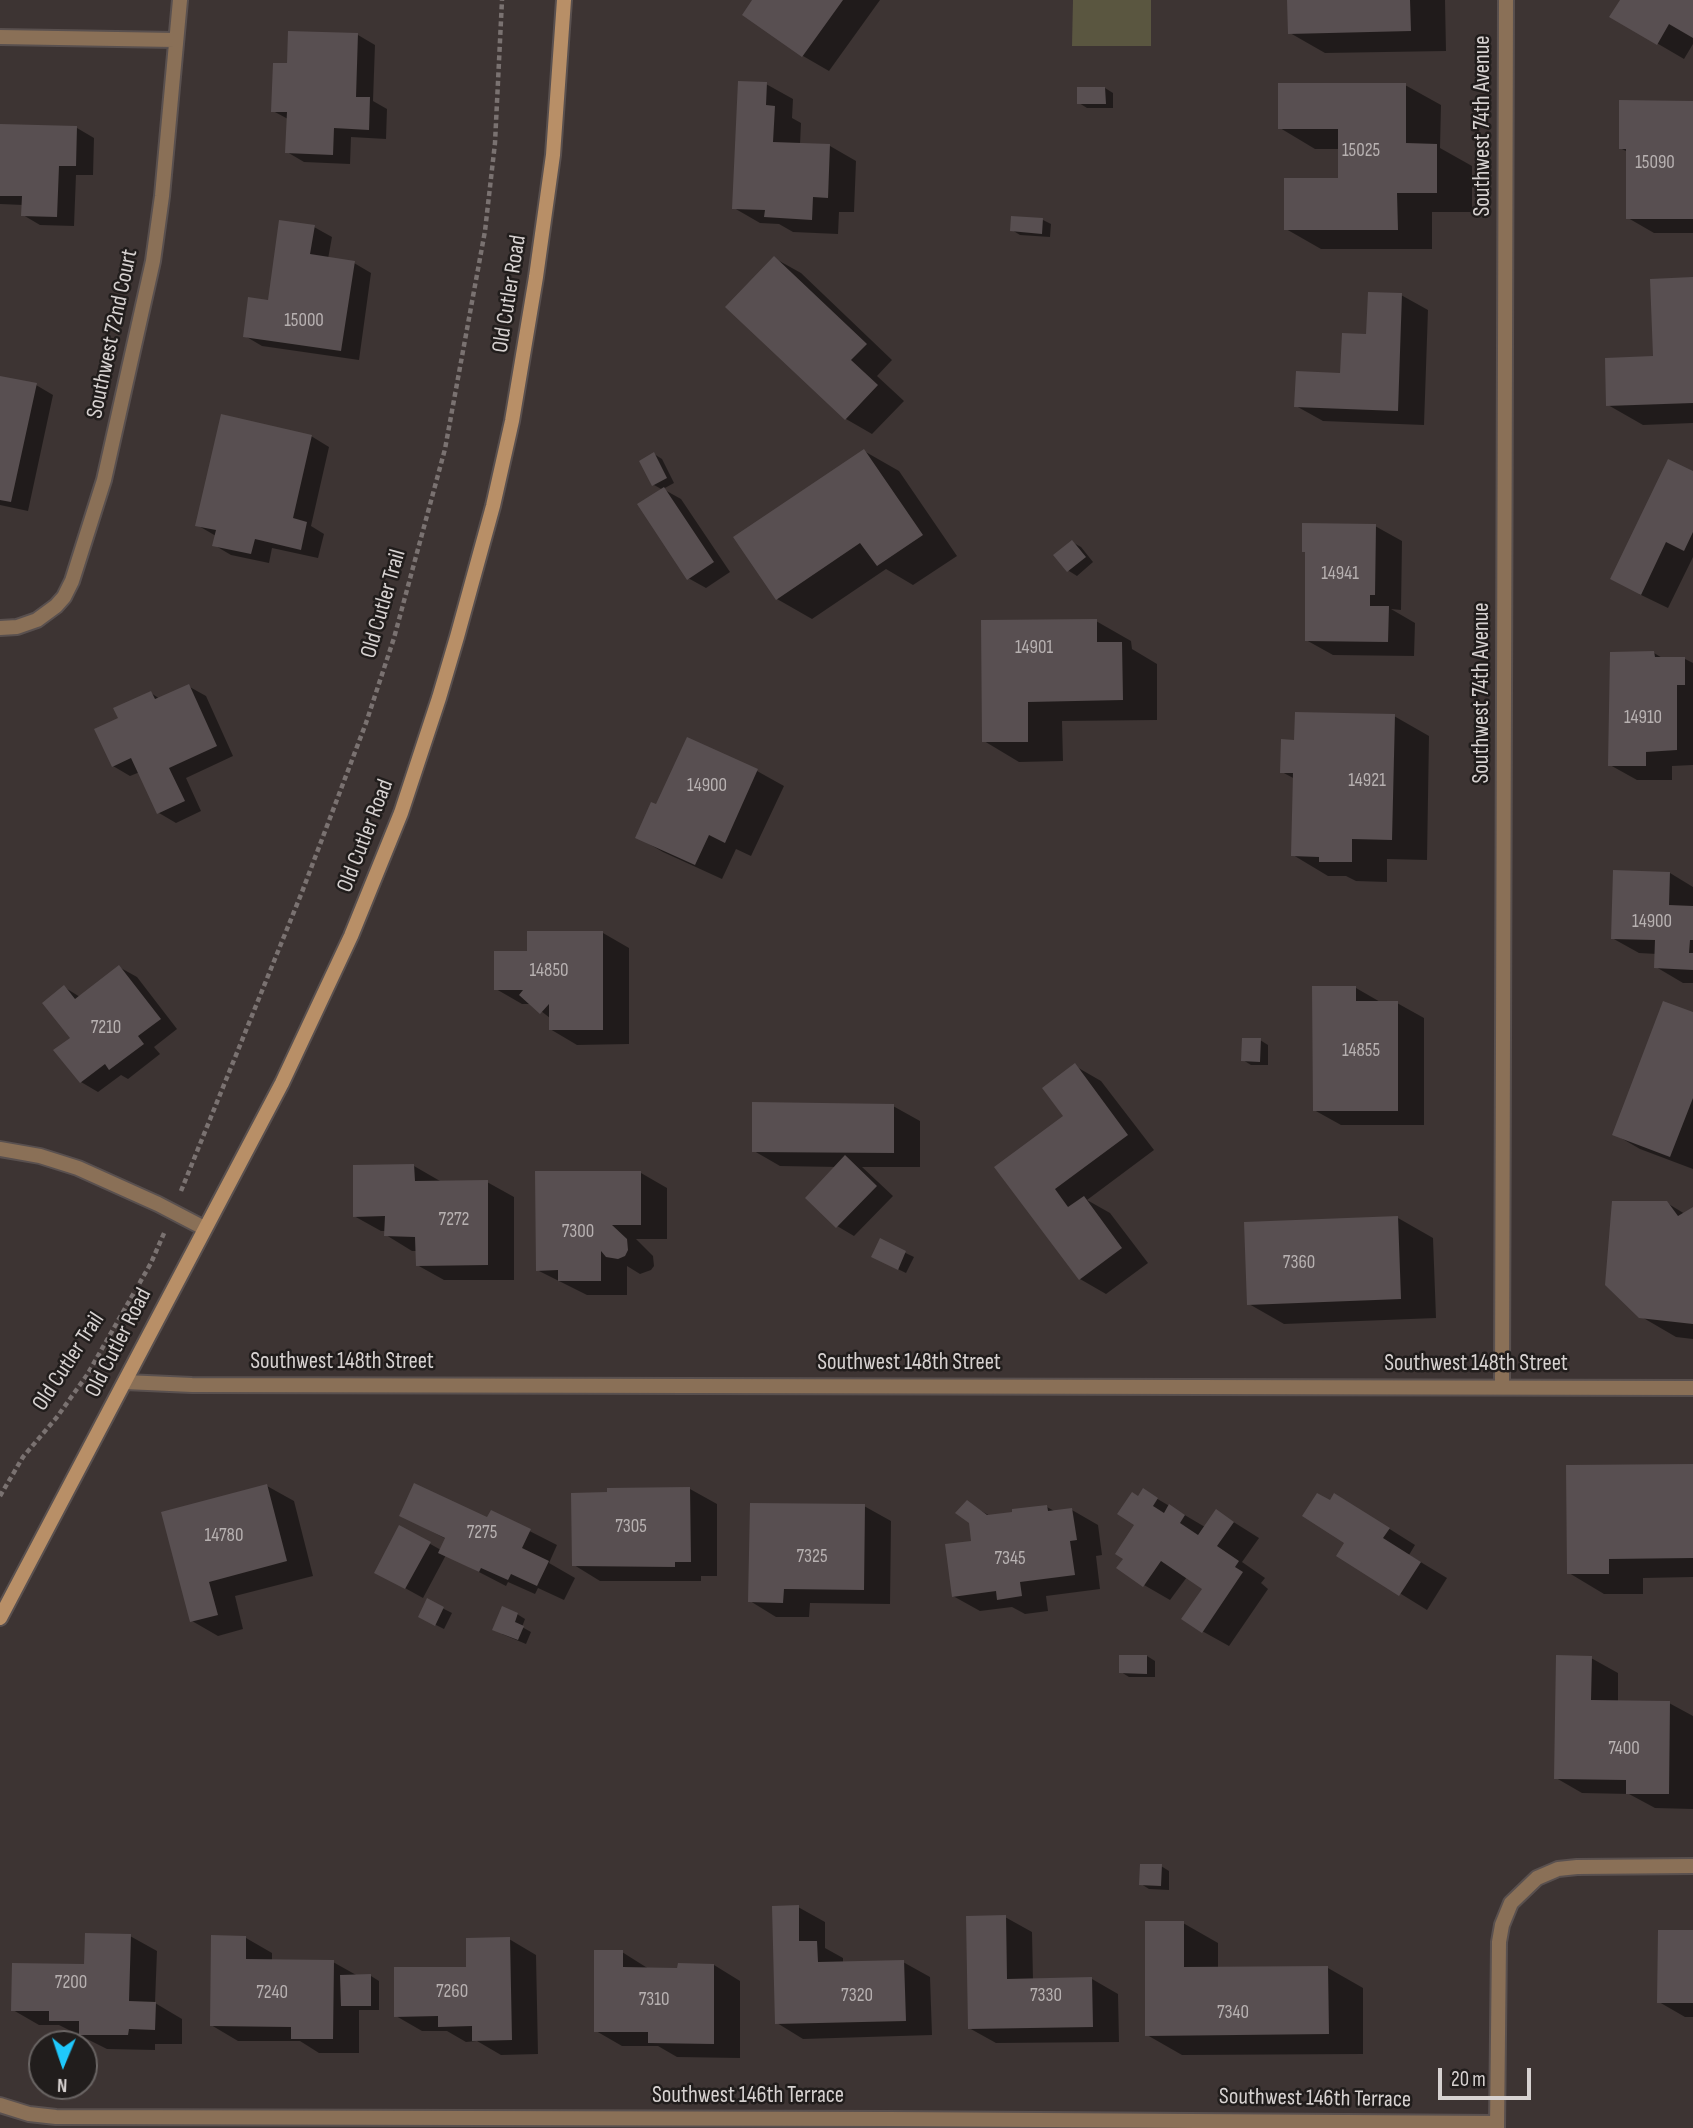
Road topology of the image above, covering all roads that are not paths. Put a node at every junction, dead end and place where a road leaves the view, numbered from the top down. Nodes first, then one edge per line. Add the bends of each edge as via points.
1 (180, 0) edge
2 (565, 0) edge
3 (1506, 0) edge
4 (0, 37) edge
5 (175, 40) junction
6 (0, 628) edge
7 (0, 1149) edge
8 (204, 1228) junction
9 (125, 1382) junction
10 (1502, 1386) junction
11 (1693, 1388) edge
12 (0, 1618) edge
13 (1693, 1866) edge
14 (0, 2105) edge
15 (1497, 2126) edge

1 - 5 street, Southwest 72nd Court
2 - 8 main road, Old Cutler Road via 553,155 516,397 493,506 439,698 401,813 351,936 282,1083
3 - 10 street, Southwest 74th Avenue
4 - 5 street
5 - 6 street, Southwest 72nd Court via 153,261 104,480 64,597 37,620
7 - 8 street via 78,1168
8 - 9 main road, Old Cutler Road
9 - 10 street, Southwest 148th Street
9 - 12 main road, Old Cutler Road
10 - 11 street, Southwest 148th Street
13 - 15 street via 1567,1867 1537,1878 1511,1903 1500,1933
14 - 15 street, Southwest 146th Terrace via 69,2117

